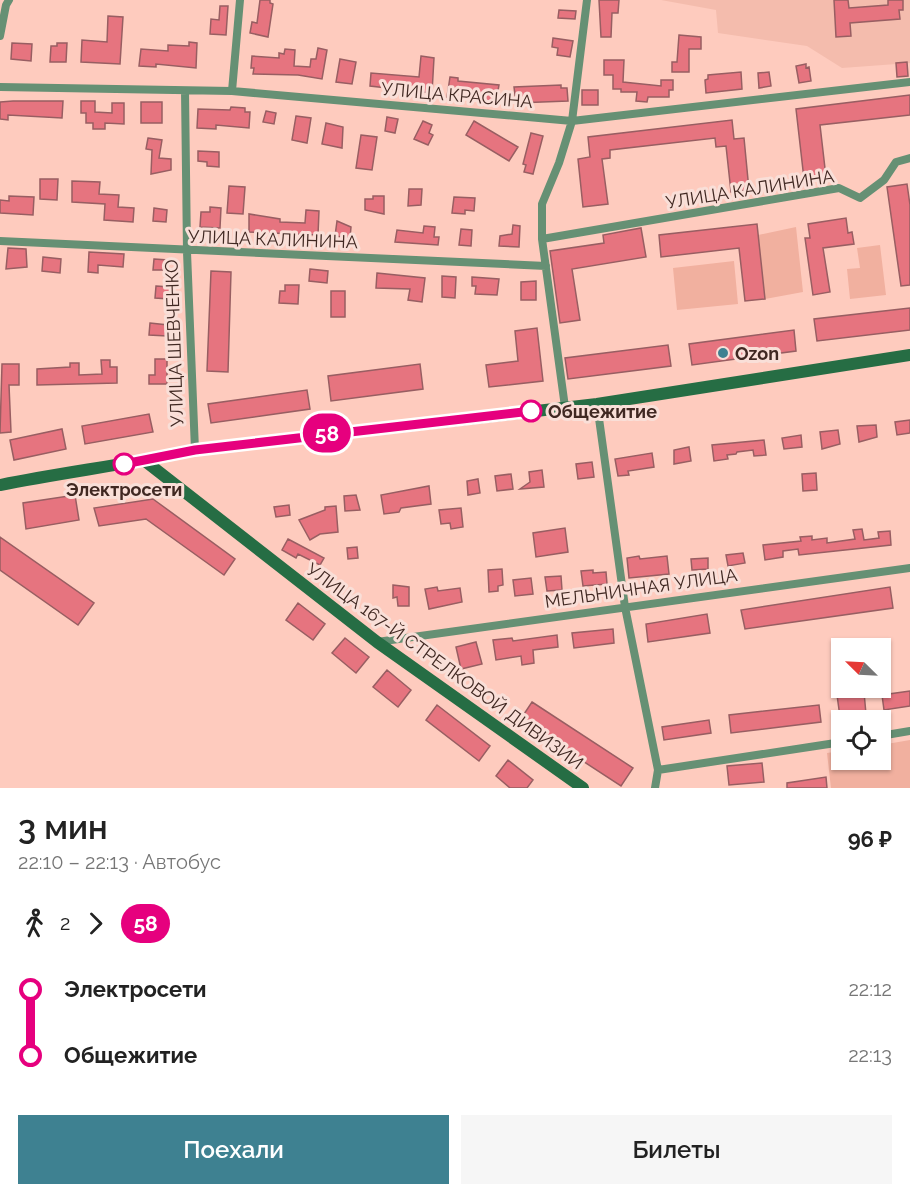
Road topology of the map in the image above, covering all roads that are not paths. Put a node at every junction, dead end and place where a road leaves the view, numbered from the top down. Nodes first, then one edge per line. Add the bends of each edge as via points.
1 (9, 0) edge
2 (240, 0) edge
3 (587, 0) edge
4 (1, 29) edge
5 (910, 82) edge
6 (0, 87) edge
7 (185, 91) junction
8 (232, 91) junction
9 (572, 122) junction
10 (910, 158) edge
11 (542, 239) junction
12 (0, 241) edge
13 (187, 252) junction
14 (546, 266) junction
15 (910, 354) edge
16 (597, 404) junction
17 (565, 407) junction
18 (195, 450) junction
19 (145, 461) junction
20 (0, 485) edge
21 (910, 568) edge
22 (625, 607) junction
23 (377, 642) junction
24 (910, 731) edge
25 (891, 734) edge
26 (831, 744) edge
27 (658, 770) junction
28 (583, 788) edge
29 (655, 788) edge

1 - 4 street
2 - 8 street
3 - 9 street
5 - 9 street, УЛИЦА КРАСИНА
6 - 7 street, УЛИЦА КРАСИНА
7 - 8 street, УЛИЦА КРАСИНА
7 - 13 street, УЛИЦА ШЕВЧЕНКО
8 - 9 street, УЛИЦА КРАСИНА
9 - 11 street via 542,204
10 - 11 street, УЛИЦА КАЛИНИНА via 896,162 884,180 860,198 839,188
11 - 14 street
12 - 13 street, УЛИЦА КАЛИНИНА
13 - 14 street, УЛИЦА КАЛИНИНА
13 - 18 street, УЛИЦА ШЕВЧЕНКО
14 - 17 street
15 - 16 street
16 - 17 street
16 - 22 street
17 - 18 street
18 - 19 street
19 - 20 street via 83,468
19 - 23 street, УЛИЦА 167-Й СТРЕЛКОВОЙ ДИВИЗИИ
21 - 22 street, МЕЛЬНИЧНАЯ УЛИЦА
22 - 23 street, МЕЛЬНИЧНАЯ УЛИЦА
22 - 27 street
23 - 28 street, УЛИЦА 167-Й СТРЕЛКОВОЙ ДИВИЗИИ
24 - 25 street
26 - 27 street
27 - 29 street

